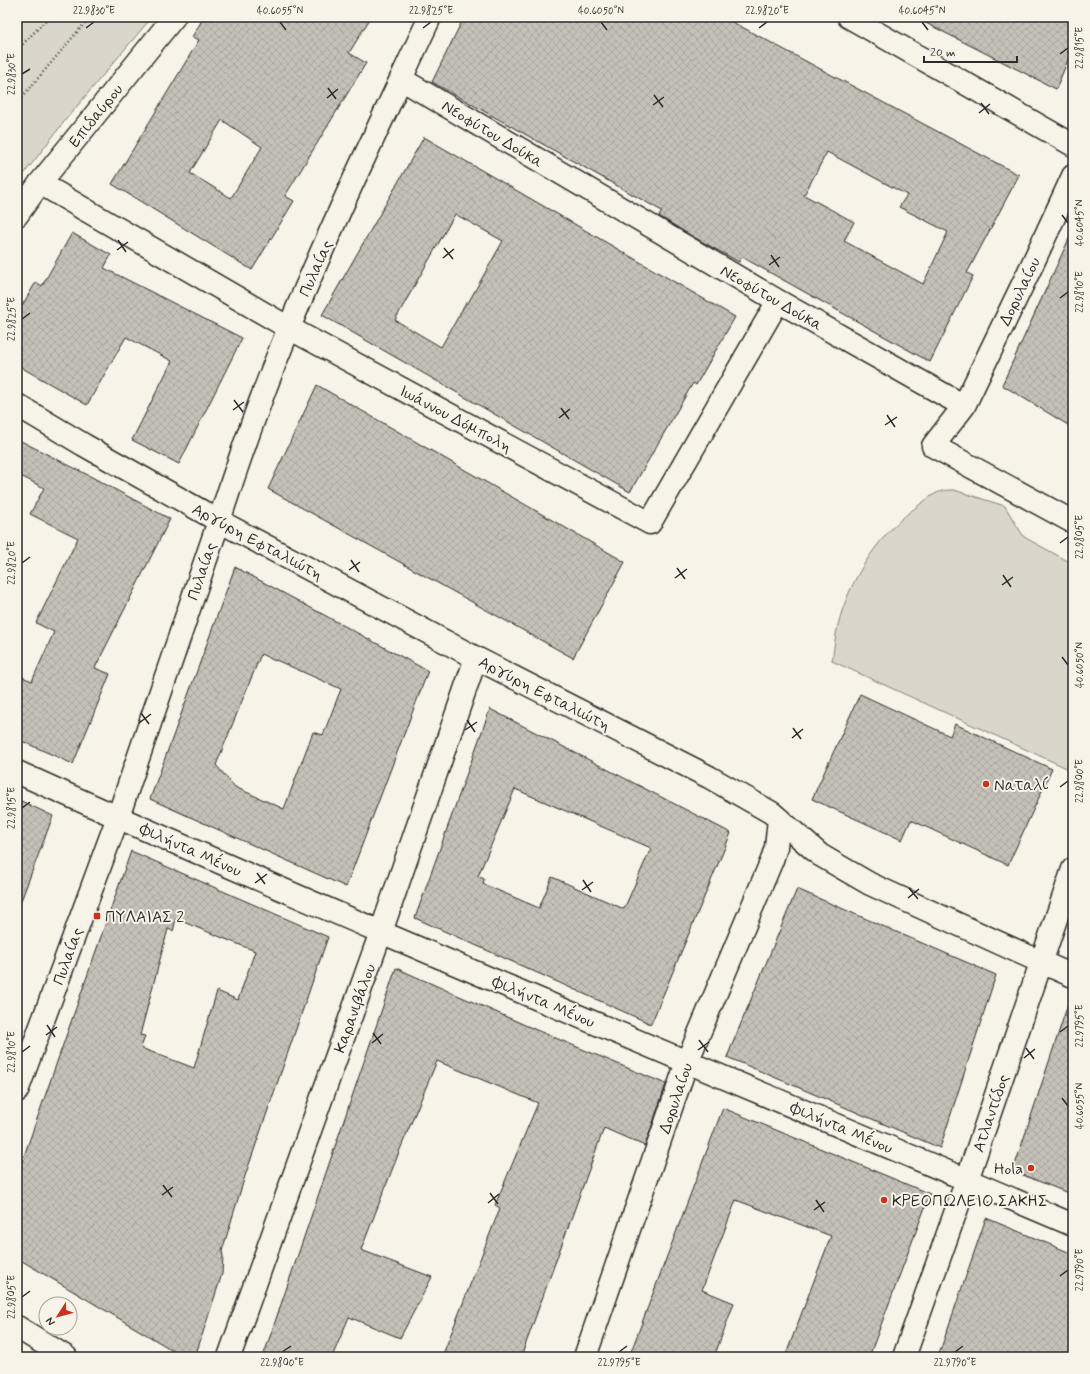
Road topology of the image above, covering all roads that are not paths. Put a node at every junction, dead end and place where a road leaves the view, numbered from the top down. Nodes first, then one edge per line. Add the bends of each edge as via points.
1 (174, 17) edge
2 (430, 17) edge
3 (849, 17) edge
4 (401, 79) junction
5 (1073, 145) edge
6 (1073, 176) edge
7 (40, 183) junction
8 (17, 214) edge
9 (778, 301) junction
10 (289, 328) junction
11 (17, 405) edge
12 (964, 406) junction
13 (219, 521) junction
14 (1073, 522) edge
15 (476, 658) junction
16 (17, 772) edge
17 (118, 817) junction
18 (779, 819) junction
19 (1073, 869) edge
20 (381, 932) junction
21 (1041, 962) junction
22 (1073, 976) edge
23 (687, 1062) junction
24 (17, 1091) edge
25 (967, 1180) junction
26 (1073, 1225) edge
27 (17, 1326) edge
28 (66, 1357) edge
29 (229, 1357) edge
30 (585, 1357) edge
31 (904, 1357) edge

1 - 7 street, Επιδαύρου
2 - 4 street, Πυλαίας
3 - 5 street
4 - 9 street, Νεοφύτου Δούκα
4 - 10 street, Πυλαίας
6 - 12 street, Δορυλαίου
7 - 8 street, Επιδαύρου
7 - 10 street, Ιωάννου Δόμπολη
9 - 10 street, Ιωάννου Δόμπολη via 650,523
9 - 12 street, Νεοφύτου Δούκα
10 - 13 street, Πυλαίας via 249,431
11 - 13 street, Αργύρη Εφταλιώτη
12 - 14 street via 932,446
13 - 15 street, Αργύρη Εφταλιώτη
13 - 17 street, Πυλαίας
15 - 18 street, Αργύρη Εφταλιώτη via 709,777
15 - 20 street, Καρανιβάλου
16 - 17 street, Φιλήντα Μένου
17 - 20 street, Φιλήντα Μένου
17 - 24 street, Πυλαίας
18 - 21 street, Αργύρη Εφταλιώτη via 820,856 870,884
18 - 23 street, Δορυλαίου via 772,860
19 - 21 street, Ατλαντίδος
20 - 23 street, Φιλήντα Μένου
20 - 29 street, Καρανιβάλου
21 - 22 street, Αργύρη Εφταλιώτη
21 - 25 street, Ατλαντίδος
23 - 25 street, Φιλήντα Μένου
23 - 30 street, Δορυλαίου
25 - 26 street, Φιλήντα Μένου
25 - 31 street, Ατλαντίδος
27 - 28 street

